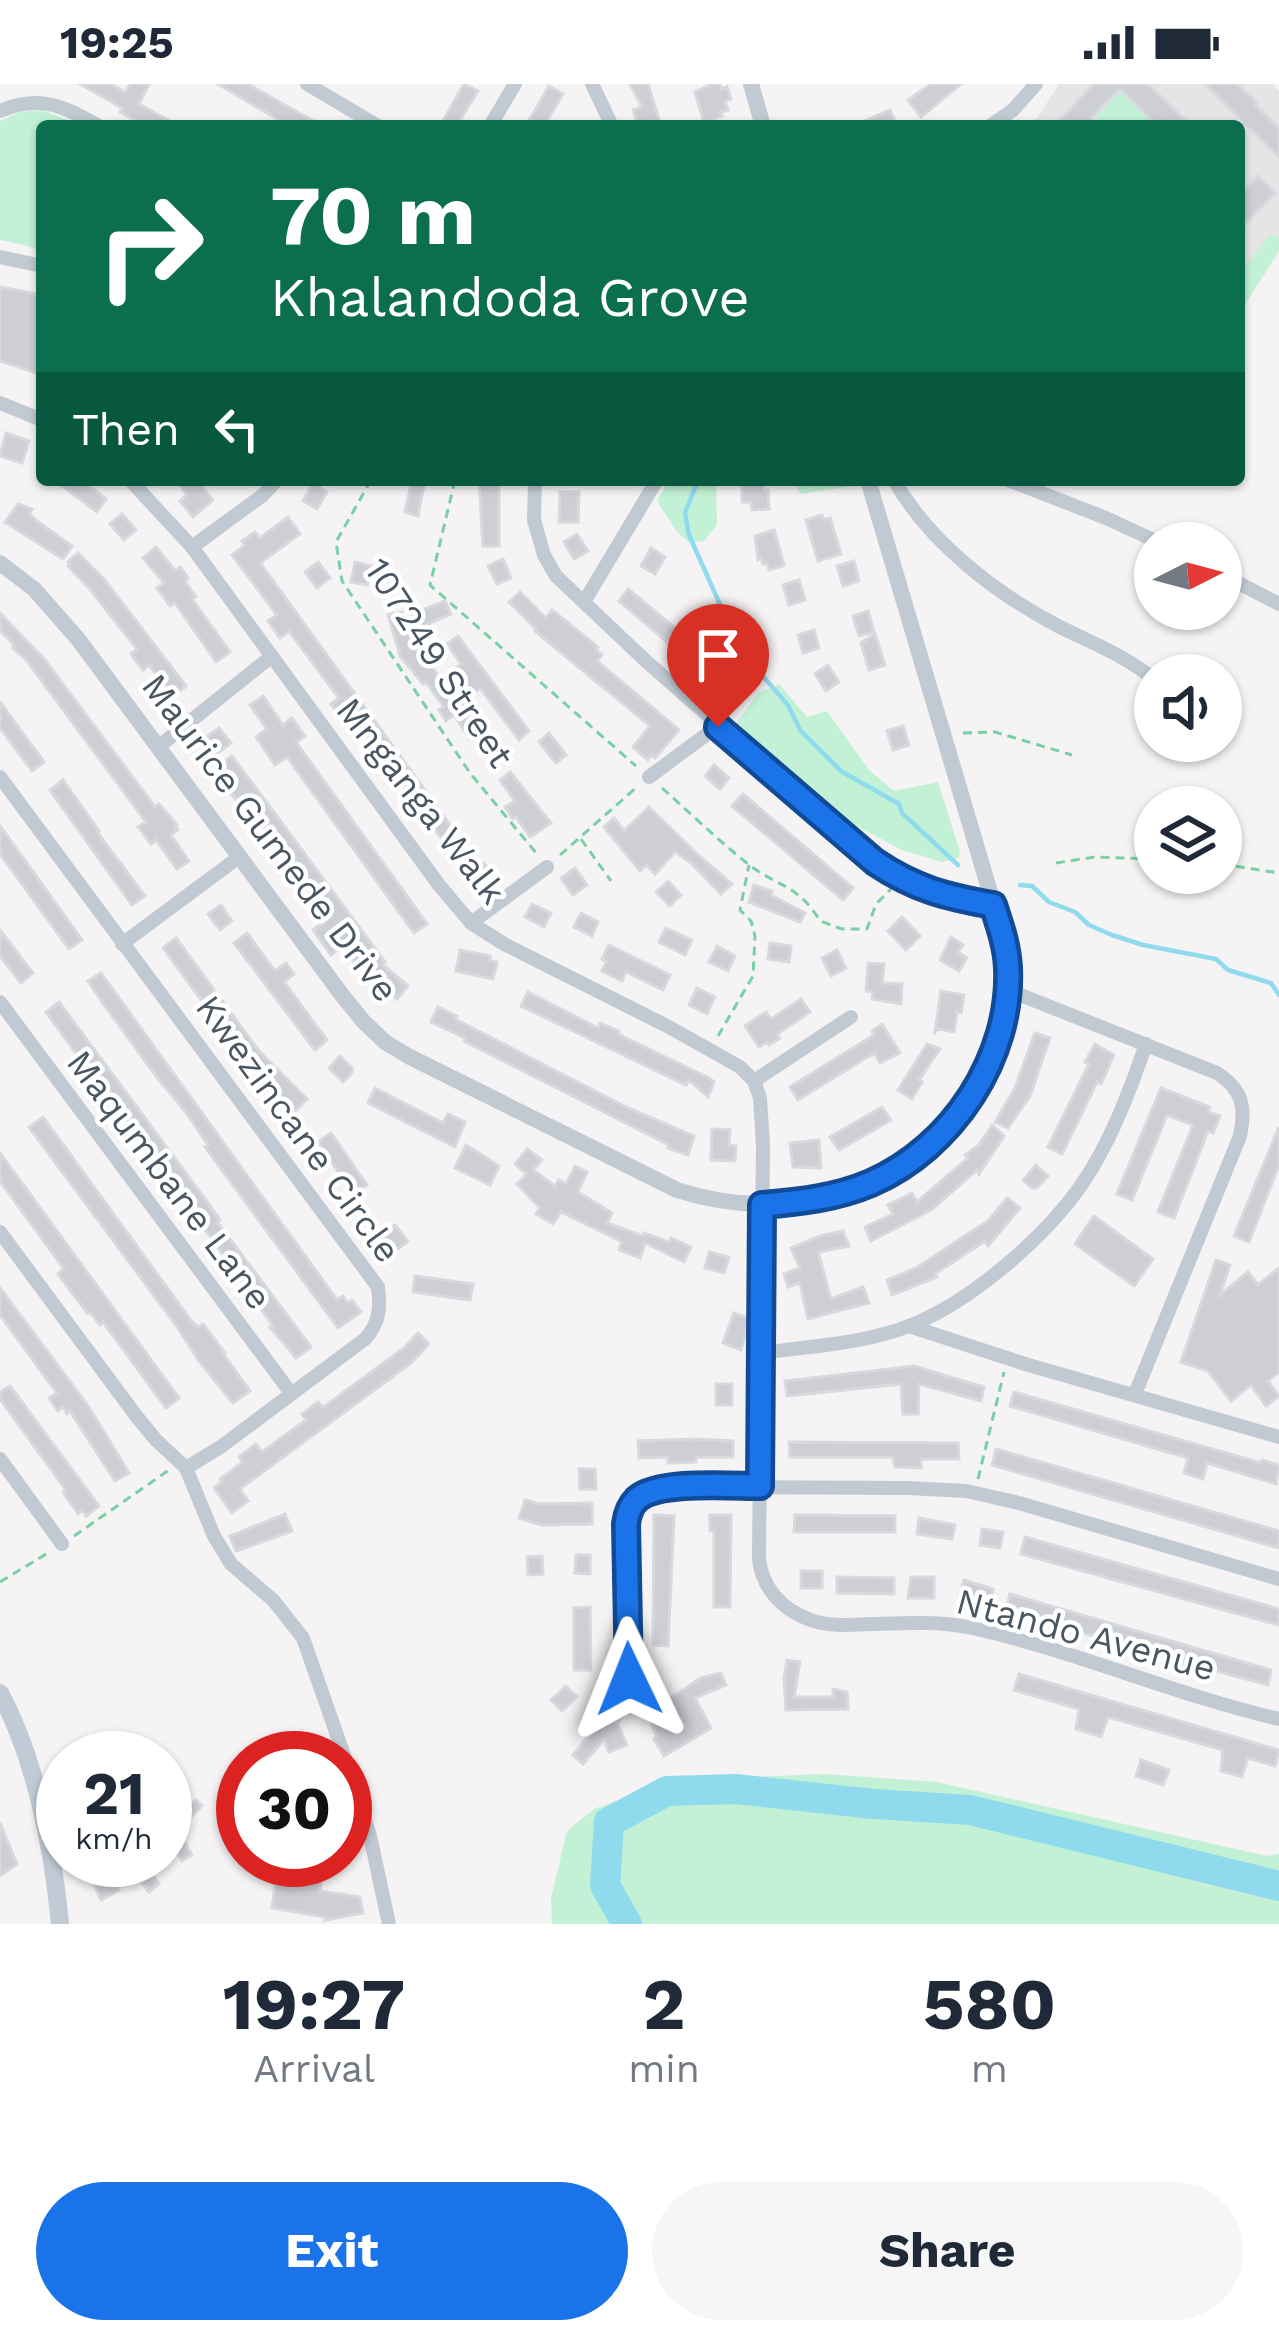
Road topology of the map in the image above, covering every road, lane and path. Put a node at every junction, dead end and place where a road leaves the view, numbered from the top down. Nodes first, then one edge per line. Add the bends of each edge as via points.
1 (307, 84) edge
2 (515, 84) edge
3 (592, 84) edge
4 (751, 84) edge
5 (1036, 84) edge
6 (330, 90) edge
7 (0, 111) edge
8 (88, 120) edge
9 (370, 120) edge
10 (494, 120) edge
11 (609, 120) edge
12 (761, 120) edge
13 (999, 120) edge
14 (0, 256) edge
15 (36, 265) edge
16 (0, 403) edge
17 (36, 418) edge
18 (136, 486) edge
19 (271, 486) edge
20 (368, 486) edge
21 (453, 486) edge
22 (536, 486) edge
23 (653, 486) edge
24 (873, 486) edge
25 (898, 486) edge
26 (1023, 486) edge
27 (1134, 531) edge
28 (192, 547) junction
29 (0, 563) edge
30 (1242, 585) edge
31 (584, 602) junction
32 (1279, 604) edge
33 (272, 656) junction
34 (1134, 666) edge
35 (718, 727) junction
36 (943, 734) junction
37 (158, 746) junction
38 (1072, 755) dead end
39 (0, 777) edge
40 (649, 777) junction
41 (580, 838) junction
42 (239, 857) junction
43 (1134, 858) edge
44 (1056, 863) dead end
45 (749, 865) junction
46 (547, 867) junction
47 (1242, 867) edge
48 (1279, 873) edge
49 (899, 878) junction
50 (611, 881) dead end
51 (993, 905) junction
52 (471, 923) junction
53 (122, 944) junction
54 (1008, 991) junction
55 (0, 1002) edge
56 (851, 1017) dead end
57 (1146, 1044) junction
58 (711, 1049) junction
59 (754, 1081) junction
60 (762, 1205) junction
61 (0, 1232) edge
62 (909, 1326) junction
63 (763, 1353) junction
64 (1008, 1358) junction
65 (291, 1393) junction
66 (1135, 1394) junction
67 (1277, 1433) edge
68 (0, 1459) edge
69 (184, 1465) junction
70 (760, 1486) junction
71 (974, 1492) junction
72 (62, 1544) junction
73 (1279, 1579) edge
74 (0, 1582) edge
75 (0, 1694) edge
76 (629, 1698) dead end
77 (1279, 1719) edge
78 (336, 1731) edge
79 (372, 1849) edge
80 (59, 1924) edge
81 (389, 1924) edge

1 - 6 street
2 - 10 street
3 - 11 street
4 - 12 street
5 - 13 street
6 - 9 street
7 - 8 street via 40,102
14 - 15 street
16 - 17 street
18 - 28 street, Mnganga Walk
19 - 28 street
20 - 46 path, 107249 Street via 336,542 342,581 470,773
21 - 40 path via 430,585
22 - 31 street via 544,555
23 - 31 street
24 - 36 street, Maurice Gumede Drive
25 - 34 street via 926,526 981,575
26 - 27 street
28 - 33 street, Mnganga Walk
29 - 37 street, Maurice Gumede Drive via 58,613
30 - 32 street
31 - 35 street
33 - 37 street
33 - 52 street, Mnganga Walk
35 - 40 street
35 - 49 street
36 - 38 path via 995,732
36 - 51 street, Maurice Gumede Drive
37 - 42 street, Maurice Gumede Drive
39 - 53 street, Kwezincane Circle
40 - 41 path
40 - 45 path
41 - 46 path
41 - 50 path
42 - 53 street
42 - 60 street, Maurice Gumede Drive via 363,1021 397,1049 677,1190
43 - 44 path
45 - 49 path via 788,886 820,922 842,929 867,929
45 - 58 path via 740,910 755,936 753,976
46 - 52 street
47 - 48 path
49 - 51 street
51 - 54 street, Maurice Gumede Drive
52 - 58 street, Mnganga Walk
53 - 65 street, Kwezincane Circle via 378,1287 365,1340
54 - 57 street
54 - 60 street, Maurice Gumede Drive via 980,1081 928,1144 870,1183
55 - 65 street, Maqumbane Lane
56 - 59 street
57 - 62 street via 1078,1189 1000,1270
57 - 66 street via 1217,1073 1238,1090 1244,1110
58 - 59 street, Mnganga Walk
59 - 60 street
60 - 63 street, Ntando Avenue
61 - 69 street via 137,1417
62 - 63 street
62 - 64 street
63 - 70 street, Ntando Avenue
64 - 66 street
64 - 71 path
65 - 69 street, Kwezincane Circle via 223,1446
66 - 67 street
68 - 72 street
69 - 72 path
69 - 78 street via 222,1551 303,1638
70 - 71 street
70 - 76 street via 665,1489 631,1506
70 - 77 street, Ntando Avenue via 761,1572 775,1597 806,1618 971,1628
71 - 73 street
72 - 74 path
75 - 80 main road via 45,1821
79 - 81 street

